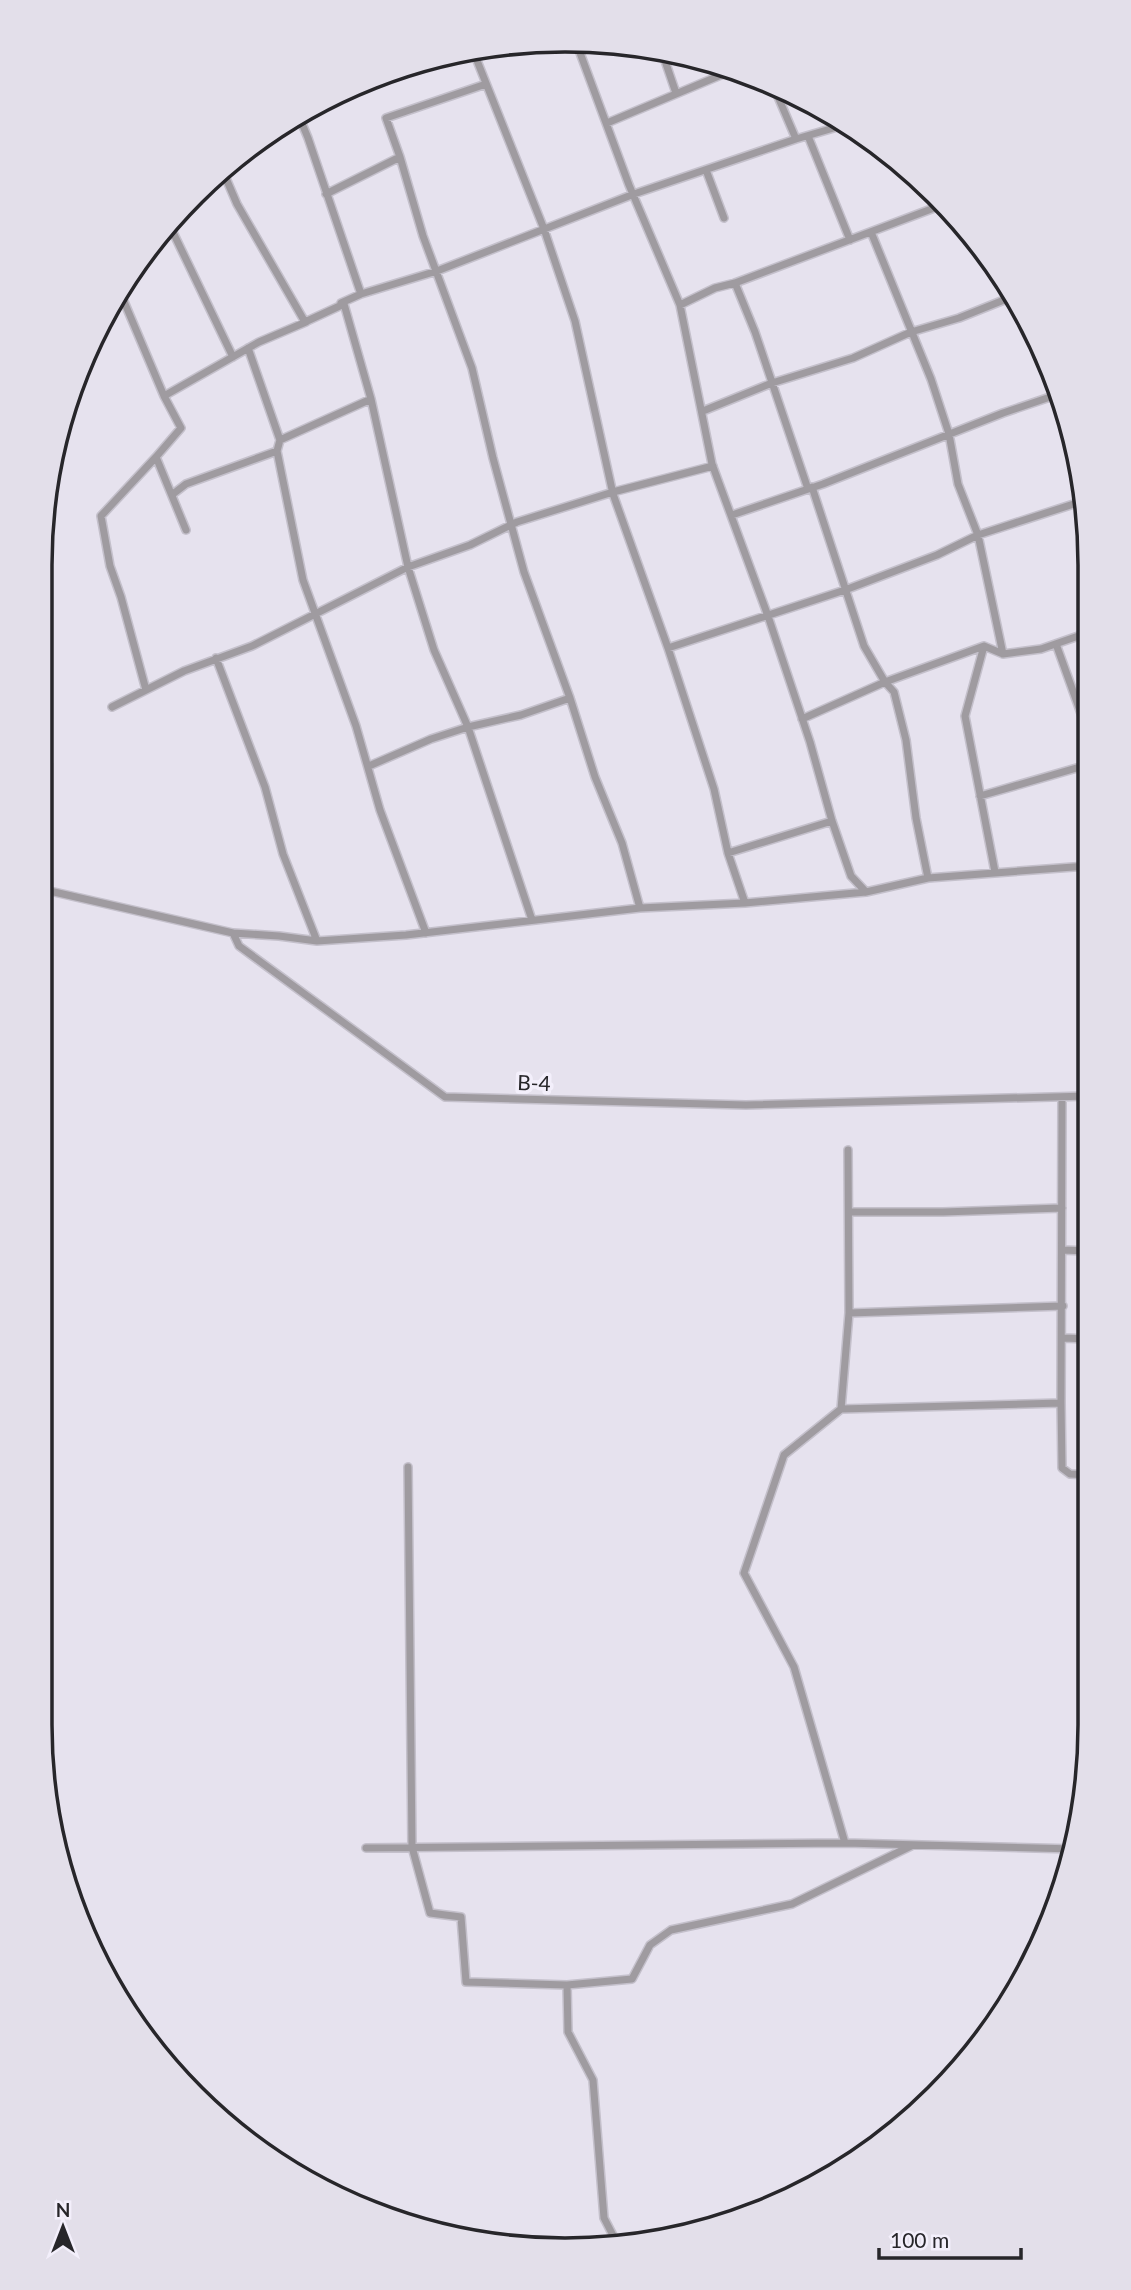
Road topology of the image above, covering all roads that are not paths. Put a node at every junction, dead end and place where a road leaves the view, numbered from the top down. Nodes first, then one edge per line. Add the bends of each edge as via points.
1 (580, 53) edge
2 (477, 60) edge
3 (665, 62) edge
4 (718, 76) edge
5 (486, 84) junction
6 (676, 93) junction
7 (779, 99) edge
8 (607, 123) junction
9 (302, 125) edge
10 (834, 128) edge
11 (808, 136) junction
12 (796, 139) junction
13 (400, 157) junction
14 (706, 170) junction
15 (226, 181) edge
16 (326, 194) junction
17 (634, 194) junction
18 (933, 208) edge
19 (724, 218) dead end
20 (544, 229) junction
21 (871, 232) junction
22 (174, 234) edge
23 (850, 240) junction
24 (437, 271) junction
25 (735, 283) junction
26 (360, 294) junction
27 (1004, 300) edge
28 (125, 303) edge
29 (680, 305) junction
30 (305, 322) junction
31 (911, 332) junction
32 (248, 348) junction
33 (233, 357) junction
34 (772, 383) junction
35 (164, 396) junction
36 (1050, 397) edge
37 (371, 399) junction
38 (703, 411) junction
39 (949, 434) junction
40 (279, 440) junction
41 (277, 451) junction
42 (156, 457) junction
43 (713, 466) junction
44 (810, 488) junction
45 (612, 492) junction
46 (173, 494) junction
47 (1074, 504) edge
48 (732, 515) junction
49 (510, 526) junction
50 (186, 530) dead end
51 (978, 535) junction
52 (408, 567) junction
53 (845, 590) junction
54 (316, 614) junction
55 (768, 616) junction
56 (1078, 637) edge
57 (1056, 644) junction
58 (984, 646) junction
59 (668, 648) junction
60 (1003, 653) junction
61 (216, 658) junction
62 (885, 682) junction
63 (146, 690) junction
64 (570, 698) junction
65 (1078, 704) edge
66 (112, 707) dead end
67 (802, 719) junction
68 (468, 727) junction
69 (369, 766) junction
70 (1078, 768) edge
71 (980, 796) junction
72 (832, 821) junction
73 (728, 853) junction
74 (1078, 867) edge
75 (995, 872) junction
76 (928, 878) junction
77 (52, 892) edge
78 (866, 892) junction
79 (745, 903) junction
80 (639, 908) junction
81 (533, 920) junction
82 (233, 933) junction
83 (426, 933) junction
84 (317, 941) junction
85 (1078, 1096) edge
86 (1062, 1097) junction
87 (848, 1150) dead end
88 (1062, 1208) junction
89 (849, 1213) junction
90 (1062, 1250) junction
91 (1078, 1251) edge
92 (1063, 1306) junction
93 (849, 1313) junction
94 (1063, 1338) junction
95 (1078, 1339) edge
96 (1061, 1403) junction
97 (841, 1409) junction
98 (408, 1467) dead end
99 (1078, 1474) edge
100 (845, 1843) junction
101 (915, 1844) junction
102 (412, 1847) junction
103 (366, 1848) dead end
104 (1063, 1849) edge
105 (567, 1985) junction
106 (613, 2235) edge

1 - 8 street
2 - 5 street
3 - 6 street
4 - 6 street
5 - 13 street via 386,118
5 - 20 street
6 - 8 street
7 - 12 street
8 - 17 street
9 - 16 street
10 - 11 street
11 - 12 street
11 - 23 street
12 - 14 street
13 - 16 street
13 - 24 street
14 - 17 street
14 - 19 street
15 - 30 street
16 - 26 street
17 - 20 street
17 - 29 street
18 - 21 street
20 - 24 street
20 - 45 street via 575,321
21 - 23 street
21 - 31 street
22 - 33 street
23 - 25 street
24 - 26 street
24 - 49 street via 472,368
25 - 29 street
25 - 34 street
26 - 30 street
27 - 31 street
28 - 35 street
29 - 38 street
30 - 32 street
30 - 37 street via 344,304
31 - 34 street via 853,358
31 - 39 street
32 - 33 street
32 - 40 street
33 - 35 street
34 - 38 street
34 - 44 street
35 - 42 street via 181,428
36 - 39 street
37 - 40 street
37 - 52 street
38 - 43 street
39 - 44 street
39 - 51 street via 958,484
40 - 41 street
41 - 46 street via 187,484
41 - 54 street via 303,580
42 - 46 street
42 - 63 street via 101,516 110,566
43 - 45 street
43 - 48 street
44 - 48 street
44 - 53 street
45 - 49 street
45 - 59 street
46 - 50 street
47 - 51 street
48 - 55 street
49 - 52 street
49 - 64 street
51 - 53 street
51 - 60 street
52 - 54 street
52 - 68 street via 434,650
53 - 55 street
53 - 62 street via 864,646
54 - 61 street via 252,646
54 - 69 street
55 - 59 street
55 - 67 street
56 - 57 street
57 - 60 street
57 - 65 street
58 - 60 street
58 - 62 street
58 - 71 street via 965,716
59 - 73 street via 714,789
61 - 63 street
61 - 84 street
62 - 67 street
62 - 76 street via 894,692 906,740
63 - 66 street
64 - 68 street
64 - 80 street via 622,843
67 - 72 street
68 - 69 street
68 - 81 street
69 - 83 street via 380,810
70 - 71 street
71 - 75 street
72 - 73 street
72 - 78 street via 851,876
73 - 79 street
74 - 75 street
75 - 76 street
76 - 78 street
77 - 82 street
78 - 79 street
79 - 80 street
80 - 81 street
81 - 83 street
82 - 84 street
82 - 86 street, B-4 via 239,946 445,1097 746,1105
83 - 84 street
85 - 86 street, B-4
86 - 88 street
87 - 89 street
88 - 89 street
88 - 90 street
89 - 93 street
90 - 91 street
90 - 92 street
92 - 93 street
92 - 94 street
93 - 97 street
94 - 95 street
94 - 96 street
96 - 97 street
96 - 99 street via 1062,1468
97 - 100 street via 785,1455 744,1573 794,1667
98 - 102 street
100 - 101 street
100 - 102 street
101 - 104 street
101 - 105 street via 792,1904 671,1930 650,1945 632,1979
102 - 103 street
102 - 105 street via 430,1913 461,1917 466,1982
105 - 106 street via 568,2032 593,2080 604,2218

